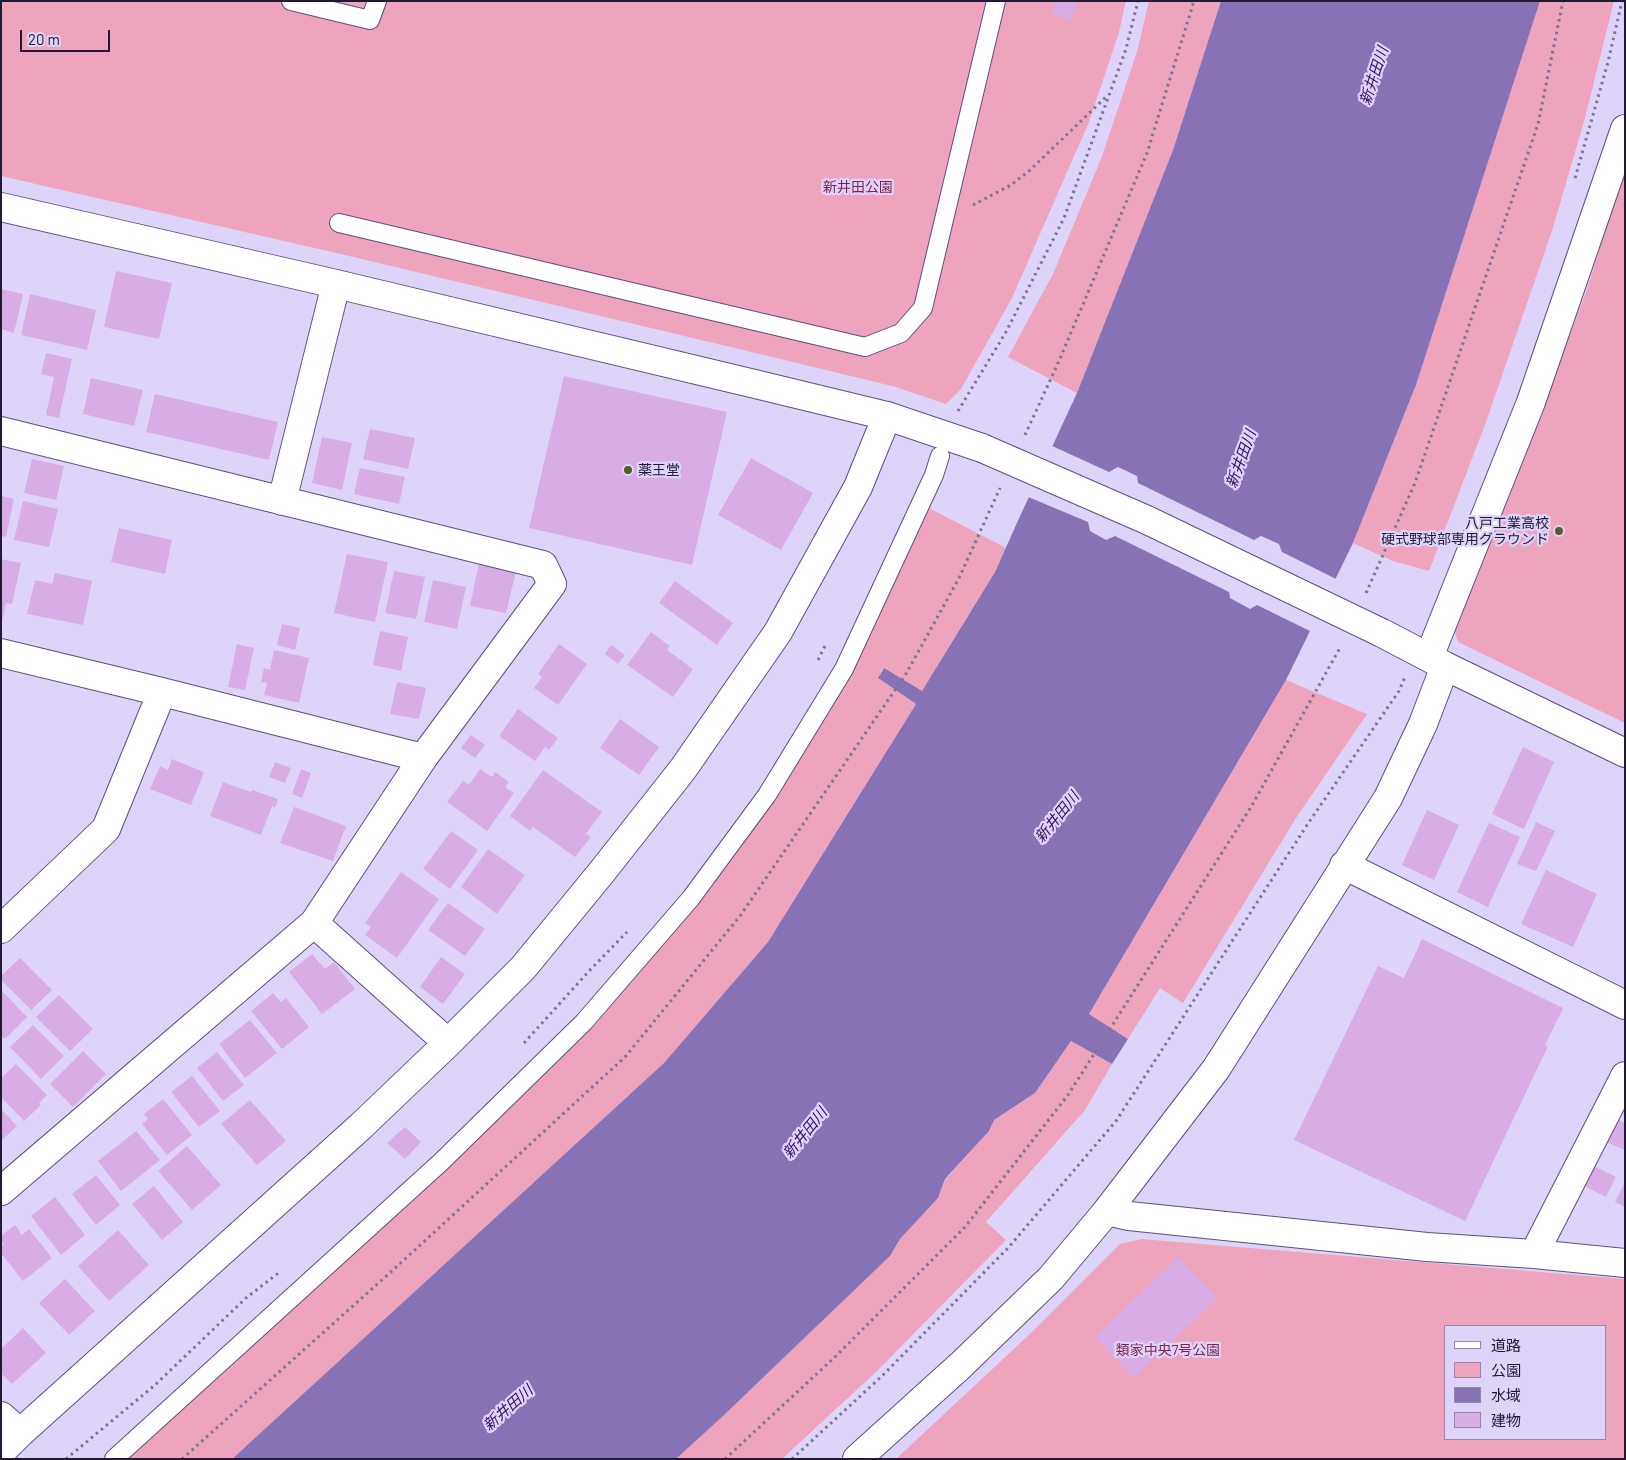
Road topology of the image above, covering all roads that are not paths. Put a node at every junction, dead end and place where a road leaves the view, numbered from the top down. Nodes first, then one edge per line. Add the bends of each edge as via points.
1 (291, 1) edge
2 (377, 1) edge
3 (996, 1) edge
4 (1625, 130) edge
5 (1, 207) edge
6 (340, 222) dead end
7 (336, 284) junction
8 (888, 416) junction
9 (1, 431) edge
10 (940, 456) dead end
11 (282, 501) junction
12 (1, 653) edge
13 (1427, 664) junction
14 (162, 692) junction
15 (1625, 753) edge
16 (423, 758) junction
17 (1344, 864) junction
18 (314, 923) junction
19 (1, 929) edge
20 (1625, 1005) edge
21 (448, 1043) junction
22 (1625, 1076) edge
23 (1, 1191) edge
24 (1108, 1211) junction
25 (1534, 1254) junction
26 (1625, 1263) edge
27 (11, 1424) edge
28 (1, 1452) edge
29 (114, 1459) edge
30 (857, 1459) edge

1 - 2 lane via 370,20
3 - 6 lane via 922,308 901,333 865,347
4 - 13 street via 1531,402
5 - 7 street
7 - 8 street
7 - 11 street
8 - 13 street, bridge via 982,448 1147,520 1382,633
8 - 21 street via 858,487 778,632 683,770 523,968
9 - 11 street
10 - 29 lane via 844,669 767,795 691,898 584,1022 441,1162
11 - 16 street via 543,565 552,584
12 - 14 street
13 - 15 street
13 - 17 street via 1423,724 1388,798
14 - 16 street
14 - 19 street via 106,829
16 - 18 street
17 - 20 street
17 - 24 street via 1216,1069
18 - 21 street
18 - 23 street
21 - 27 street via 352,1133
22 - 25 street
24 - 25 street via 1129,1216 1427,1247
24 - 30 street via 1051,1278
25 - 26 street
27 - 28 street

